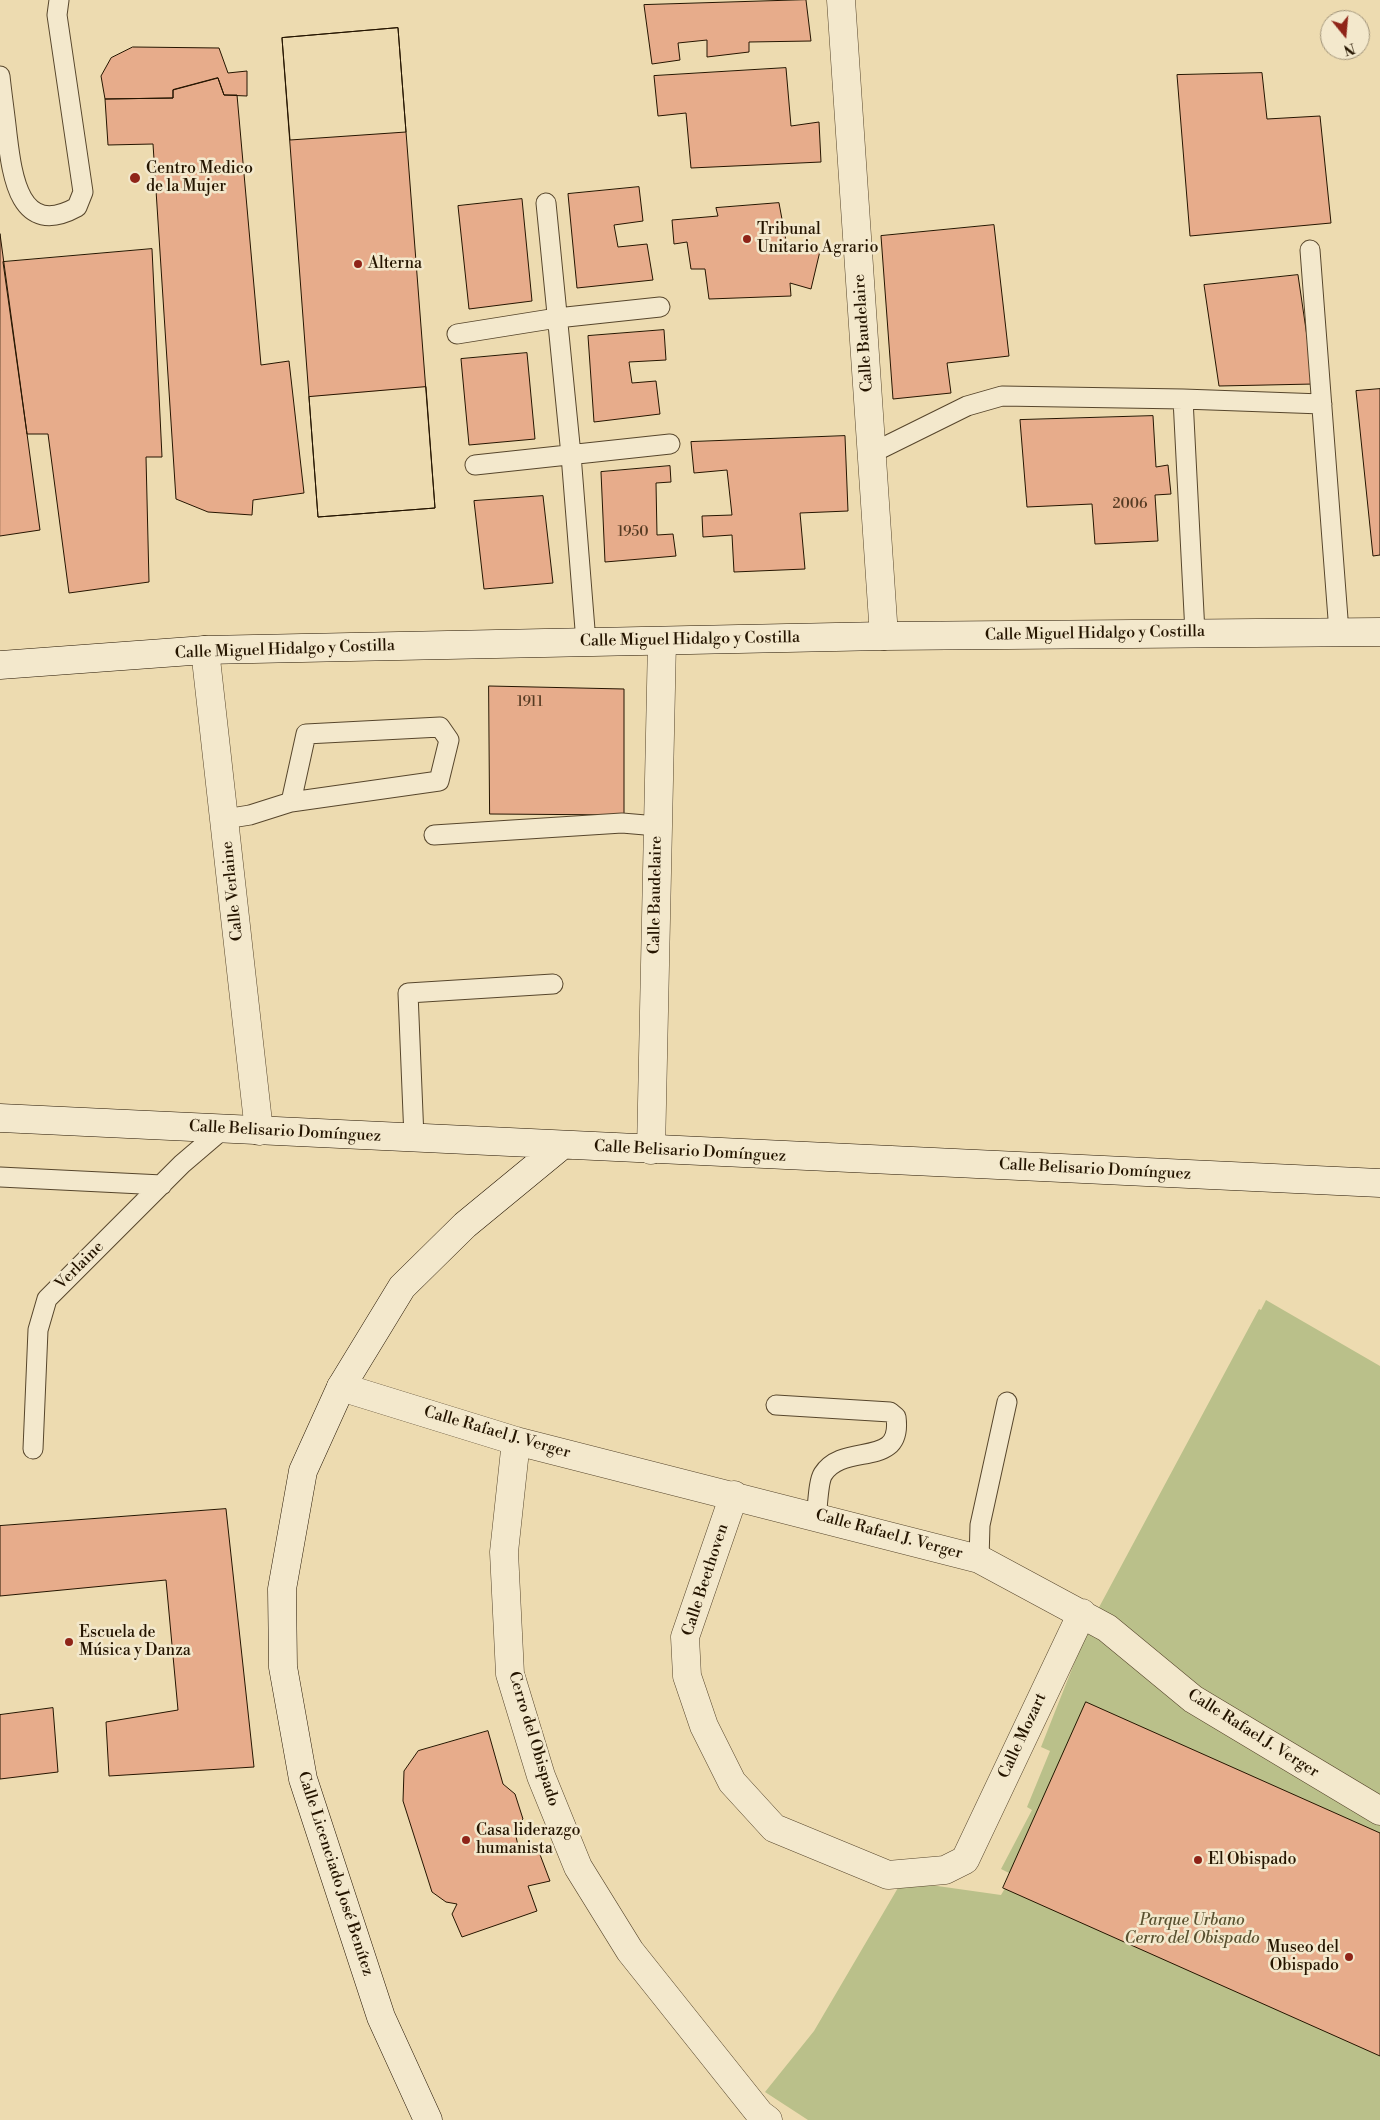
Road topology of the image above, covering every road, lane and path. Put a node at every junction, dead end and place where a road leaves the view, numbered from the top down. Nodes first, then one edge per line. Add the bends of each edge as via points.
1 (59, 0) edge
2 (841, 0) edge
3 (0, 76) edge
4 (546, 203) dead end
5 (1310, 250) dead end
6 (660, 307) dead end
7 (557, 318) junction
8 (457, 334) dead end
9 (1183, 399) junction
10 (1322, 404) junction
11 (670, 444) dead end
12 (872, 453) junction
13 (571, 455) junction
14 (475, 465) dead end
15 (1339, 632) junction
16 (1380, 632) edge
17 (1195, 633) junction
18 (884, 636) junction
19 (662, 640) junction
20 (586, 642) junction
21 (205, 650) junction
22 (0, 665) edge
23 (291, 802) junction
24 (225, 820) junction
25 (658, 826) junction
26 (434, 835) dead end
27 (553, 984) dead end
28 (0, 1118) edge
29 (223, 1129) junction
30 (258, 1131) junction
31 (414, 1138) junction
32 (561, 1146) junction
33 (651, 1150) junction
34 (0, 1177) edge
35 (1380, 1183) edge
36 (162, 1185) junction
37 (341, 1387) junction
38 (1007, 1402) dead end
39 (776, 1405) dead end
40 (516, 1441) junction
41 (33, 1449) dead end
42 (734, 1495) junction
43 (816, 1516) junction
44 (978, 1559) junction
45 (1082, 1613) junction
46 (1380, 1811) edge
47 (965, 1860) joint
48 (428, 2120) edge
49 (768, 2120) edge

1 - 3 lane via 57,16 84,192 77,207 70,211 51,216 32,211 23,200 12,174
2 - 12 street, Calle Baudelaire
4 - 7 lane
5 - 10 lane
6 - 7 lane
7 - 8 lane
7 - 13 lane
9 - 10 lane
9 - 12 lane via 1002,396 967,406
9 - 17 lane
10 - 15 lane
11 - 13 lane
12 - 18 street, Calle Baudelaire
13 - 14 lane
13 - 20 lane
15 - 16 street, Calle Miguel Hidalgo y Costilla
15 - 17 street, Calle Miguel Hidalgo y Costilla
17 - 18 street, Calle Miguel Hidalgo y Costilla
18 - 19 street, Calle Miguel Hidalgo y Costilla
19 - 20 street, Calle Miguel Hidalgo y Costilla
19 - 25 street, Calle Baudelaire
20 - 21 street, Calle Miguel Hidalgo y Costilla
21 - 22 street, Calle Miguel Hidalgo y Costilla
21 - 24 street, Calle Verlaine
23 - 23 lane via 306,734 440,728 449,740 440,781
23 - 24 lane
24 - 30 street, Calle Verlaine
25 - 26 lane via 622,823
25 - 33 street, Calle Baudelaire
27 - 31 lane via 408,993
28 - 29 street, Calle Belisario Domínguez
29 - 30 street, Calle Belisario Domínguez
29 - 36 lane, Verlaine
30 - 31 street, Calle Belisario Domínguez
31 - 32 street, Calle Belisario Domínguez
32 - 33 street, Calle Belisario Domínguez
32 - 37 street, Calle Licenciado José Benítez via 465,1225 402,1287
33 - 35 street, Calle Belisario Domínguez
34 - 36 lane
36 - 41 lane, Verlaine via 47,1299 38,1330
37 - 40 street, Calle Rafael J. Verger
37 - 48 street, Calle Licenciado José Benítez via 303,1471 282,1588 284,1667 303,1779 381,2017
38 - 44 lane via 980,1525
39 - 43 lane via 890,1412 896,1417 897,1427 890,1445 881,1451 838,1459 822,1475
40 - 42 street, Calle Rafael J. Verger
40 - 49 street, Cerro del Obispado via 504,1552 510,1674 541,1776 578,1867 630,1950
42 - 43 street, Calle Rafael J. Verger
42 - 47 street, Calle Beethoven via 685,1637 688,1676 704,1726 732,1782 774,1828 888,1875 945,1870
43 - 44 street, Calle Rafael J. Verger
44 - 45 street, Calle Rafael J. Verger
45 - 46 street, Calle Rafael J. Verger via 1107,1628 1193,1699
45 - 47 street, Calle Mozart

